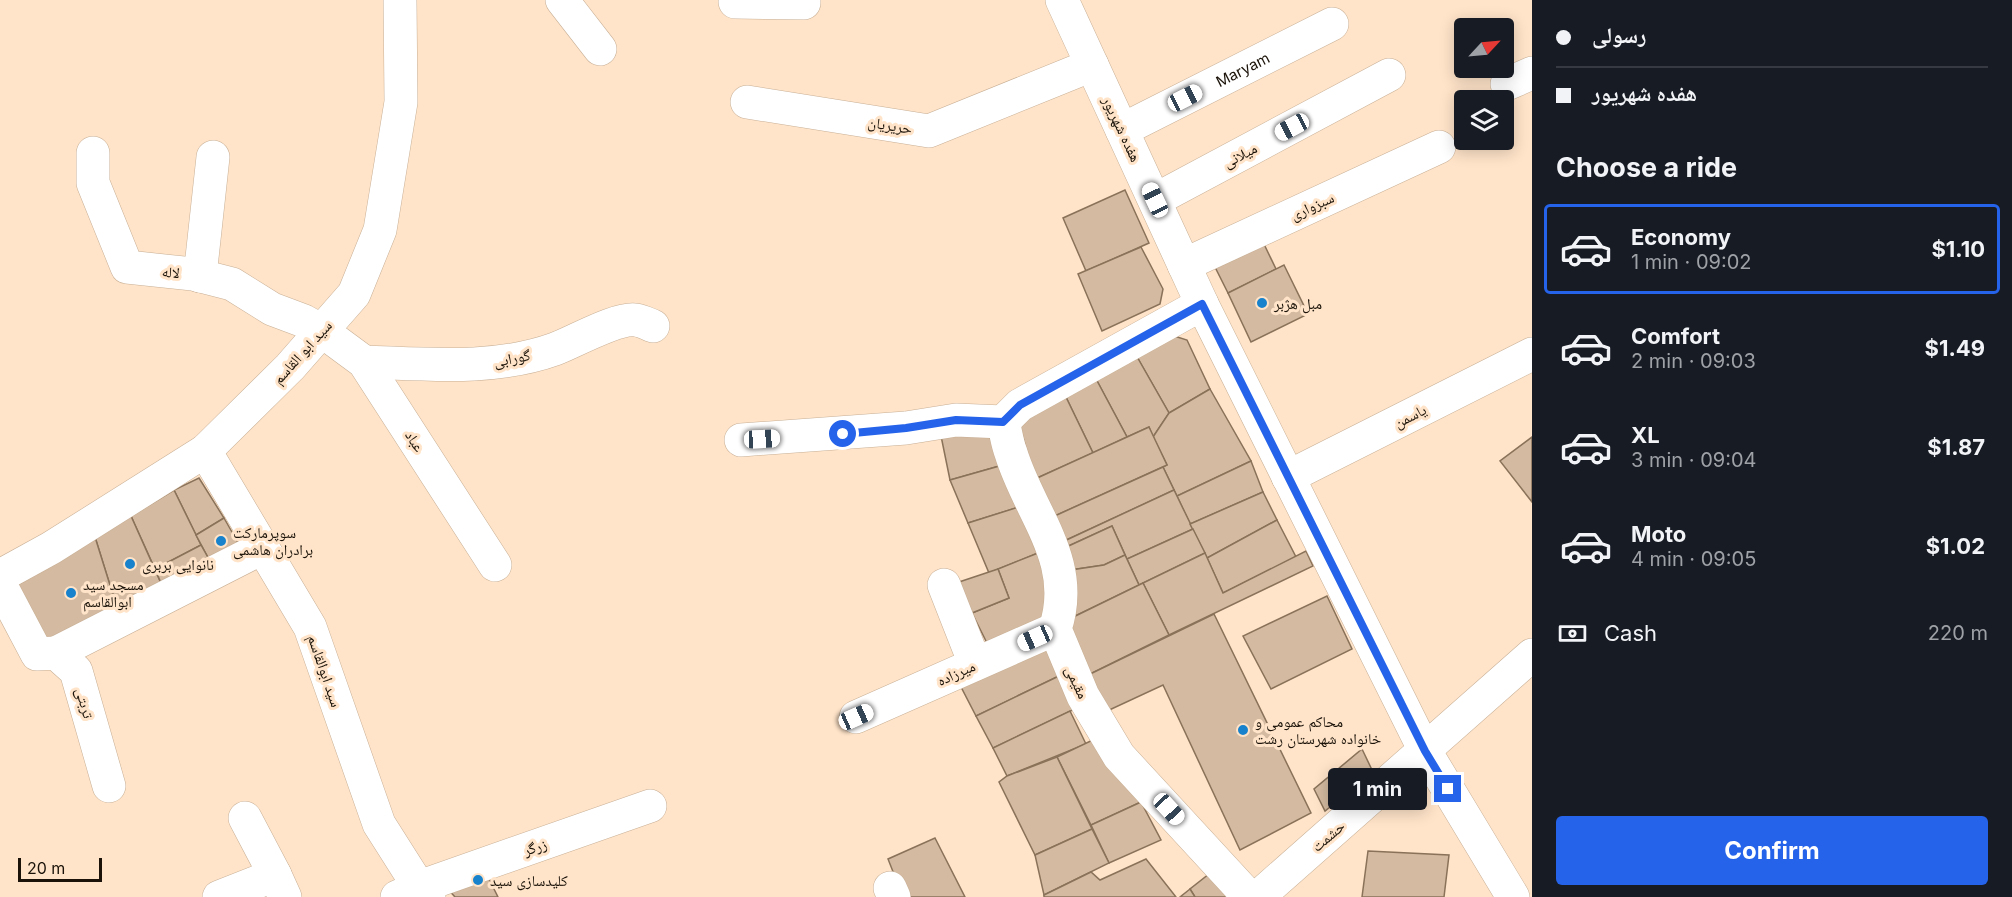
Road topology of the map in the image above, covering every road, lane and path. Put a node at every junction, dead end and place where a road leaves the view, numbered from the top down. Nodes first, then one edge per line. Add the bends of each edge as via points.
1 (400, 0) edge
2 (562, 0) edge
3 (804, 0) edge
4 (1062, 0) edge
5 (735, 2) dead end
6 (1332, 24) dead end
7 (600, 49) dead end
8 (1092, 65) junction
9 (1389, 75) dead end
10 (747, 102) dead end
11 (1122, 130) junction
12 (1439, 147) dead end
13 (93, 153) dead end
14 (213, 157) dead end
15 (1155, 200) junction
16 (1184, 265) junction
17 (200, 276) junction
18 (1202, 304) junction
19 (653, 326) dead end
20 (322, 331) junction
21 (1532, 354) edge
22 (364, 362) junction
23 (1003, 422) junction
24 (741, 440) dead end
25 (205, 451) junction
26 (1288, 477) junction
27 (262, 548) junction
28 (495, 565) dead end
29 (0, 576) edge
30 (0, 584) edge
31 (944, 585) dead end
32 (1055, 629) junction
33 (56, 653) junction
34 (1532, 656) edge
35 (975, 664) junction
36 (856, 717) dead end
37 (1425, 751) junction
38 (109, 786) dead end
39 (1381, 789) junction
40 (1448, 789) junction
41 (650, 806) dead end
42 (245, 818) dead end
43 (280, 886) edge
44 (415, 894) edge
45 (219, 897) edge
46 (1249, 897) edge
47 (1258, 897) edge
48 (1513, 897) edge

1 - 20 street, سید ابو القاسم via 401,102 381,230 354,294
2 - 7 street
3 - 5 street
4 - 8 street, هفده شهریور
6 - 11 street, Maryam
8 - 10 street, حریریان via 929,131
8 - 11 street, هفده شهریور
9 - 15 street, میلانی
11 - 15 street, هفده شهریور
12 - 16 street, سبزواری
13 - 17 street, لاله via 93,183 126,267
14 - 17 street
15 - 16 street, هفده شهریور
16 - 18 street, هفده شهریور
17 - 20 street, لاله via 232,284 272,309
18 - 23 street via 1020,405
18 - 26 street, هفده شهریور
19 - 22 street, گورابی via 635,319 585,334 555,349 500,362
20 - 22 street, عباد
20 - 25 street, سید ابو القاسم
21 - 26 street, یاسمن
22 - 28 street, عباد
23 - 24 street via 956,420 895,429
23 - 32 street via 1011,454 1055,551 1061,612
25 - 27 street, سید ابوالقاسم
25 - 29 street, سید ابو القاسم
26 - 37 street, هفده شهریور
27 - 33 street
27 - 44 street, سید ابوالقاسم via 310,627 379,824
30 - 33 street, تربتی via 37,654
31 - 35 street
32 - 35 street, میرزاده
32 - 46 street, مقیمی via 1083,696 1119,756
33 - 38 street, تربتی via 76,671
34 - 37 street, حشمت
35 - 36 street, میرزاده
37 - 39 street, حشمت
37 - 40 street, هفده شهریور
39 - 40 street via 1420,773 1432,774
39 - 47 street, حشمت
40 - 48 street, هفده شهریور
41 - 44 street, زرگر
42 - 43 street
43 - 45 street

